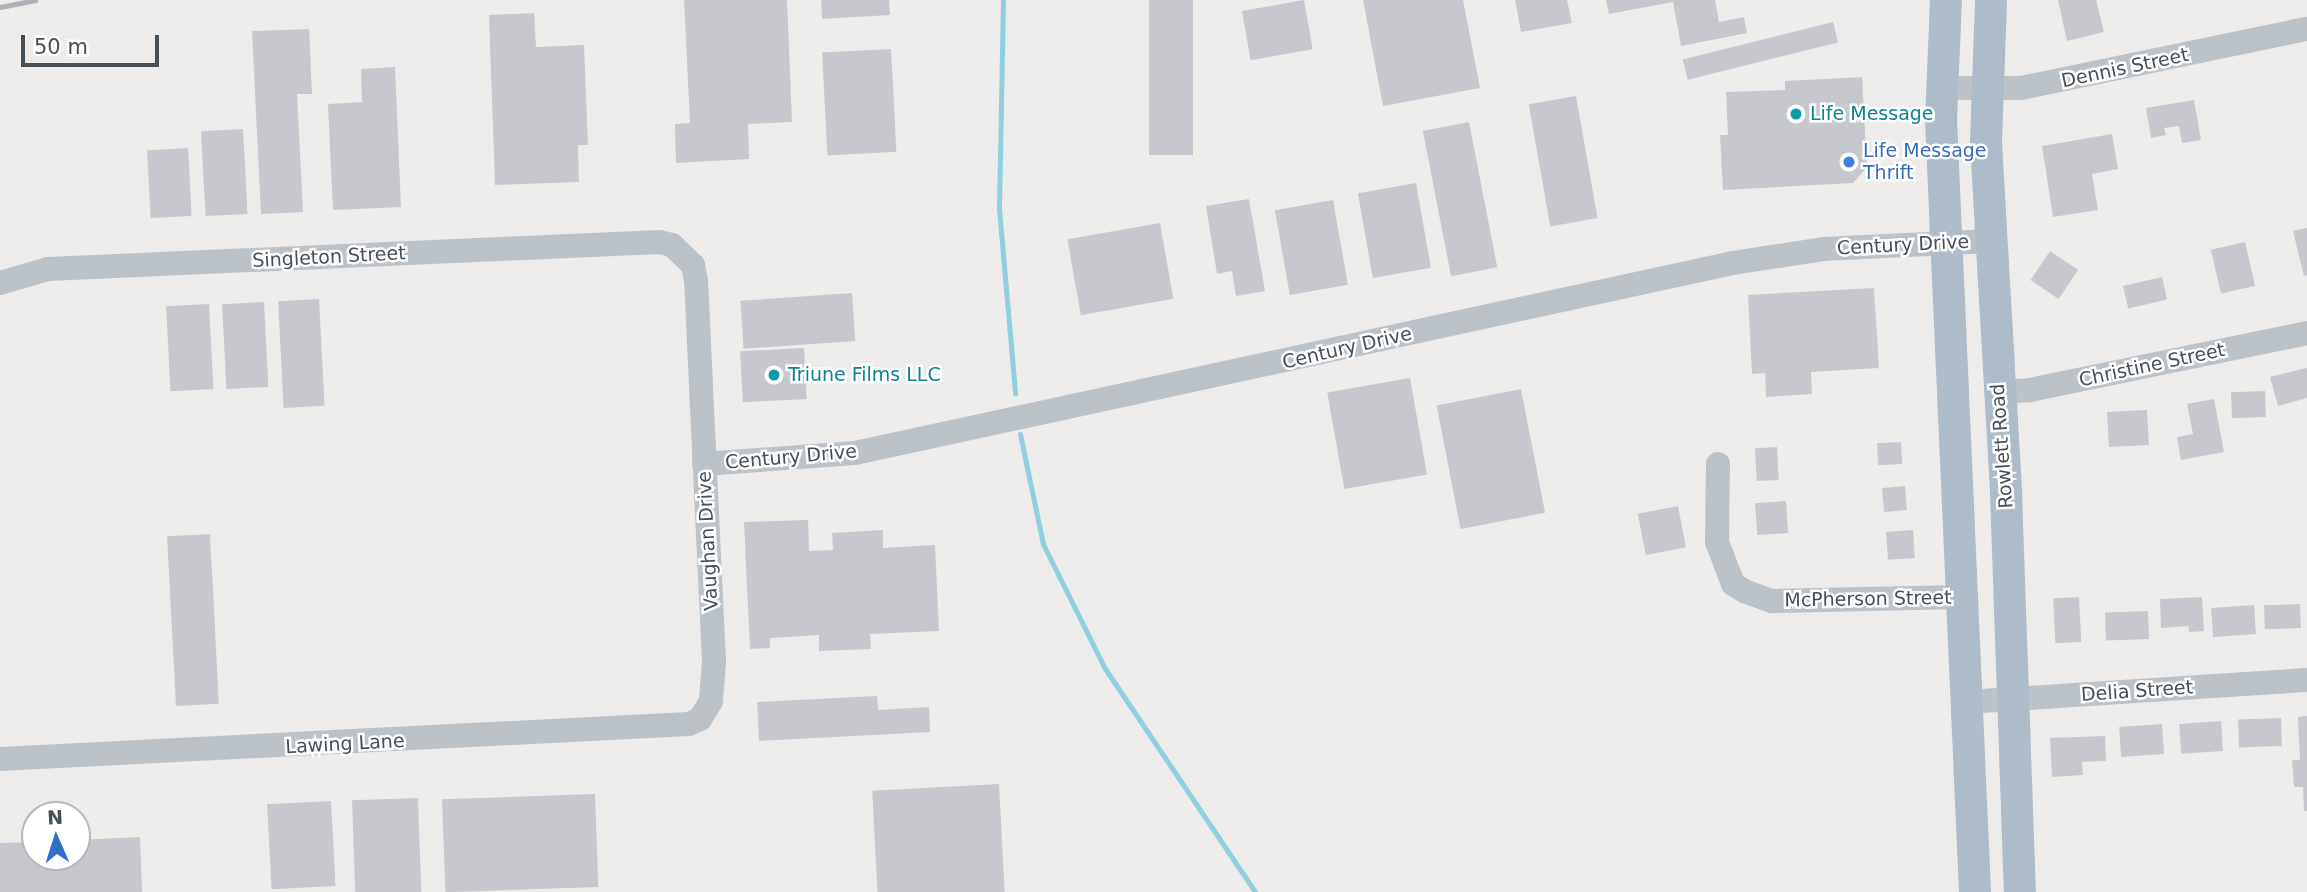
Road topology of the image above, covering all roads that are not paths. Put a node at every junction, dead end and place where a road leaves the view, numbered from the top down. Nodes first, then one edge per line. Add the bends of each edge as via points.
1 (1946, 0) edge
2 (1991, 0) edge
3 (2307, 29) edge
4 (1941, 88) junction
5 (1986, 88) junction
6 (1991, 241) junction
7 (659, 242) joint
8 (1947, 243) junction
9 (0, 283) edge
10 (2307, 333) edge
11 (1997, 392) junction
12 (704, 464) junction
13 (1718, 464) dead end
14 (1963, 597) junction
15 (2307, 680) edge
16 (2012, 699) junction
17 (1966, 702) junction
18 (689, 724) joint
19 (0, 759) edge
20 (1975, 892) edge
21 (2020, 892) edge

1 - 4 main road
2 - 5 main road, Rowlett Road
3 - 5 street, Dennis Street via 2067,80
4 - 5 street, Dennis Street
4 - 8 main road
5 - 6 main road, Rowlett Road
6 - 8 street, Century Drive
6 - 11 main road, Rowlett Road
7 - 9 street, Singleton Street via 47,269
7 - 12 street, Vaughan Drive via 684,253 696,281
8 - 12 street, Century Drive via 1823,248 1734,263 855,453
8 - 14 main road
10 - 11 street, Christine Street via 2030,390
11 - 16 main road, Rowlett Road via 2006,494
12 - 18 street, Vaughan Drive via 713,690 706,712
13 - 14 street, McPherson Street via 1717,542 1733,583 1744,591 1772,601
14 - 17 main road
15 - 16 street, Delia Street
16 - 17 street, Delia Street
16 - 21 main road, Rowlett Road
17 - 20 main road
18 - 19 street, Lawing Lane

